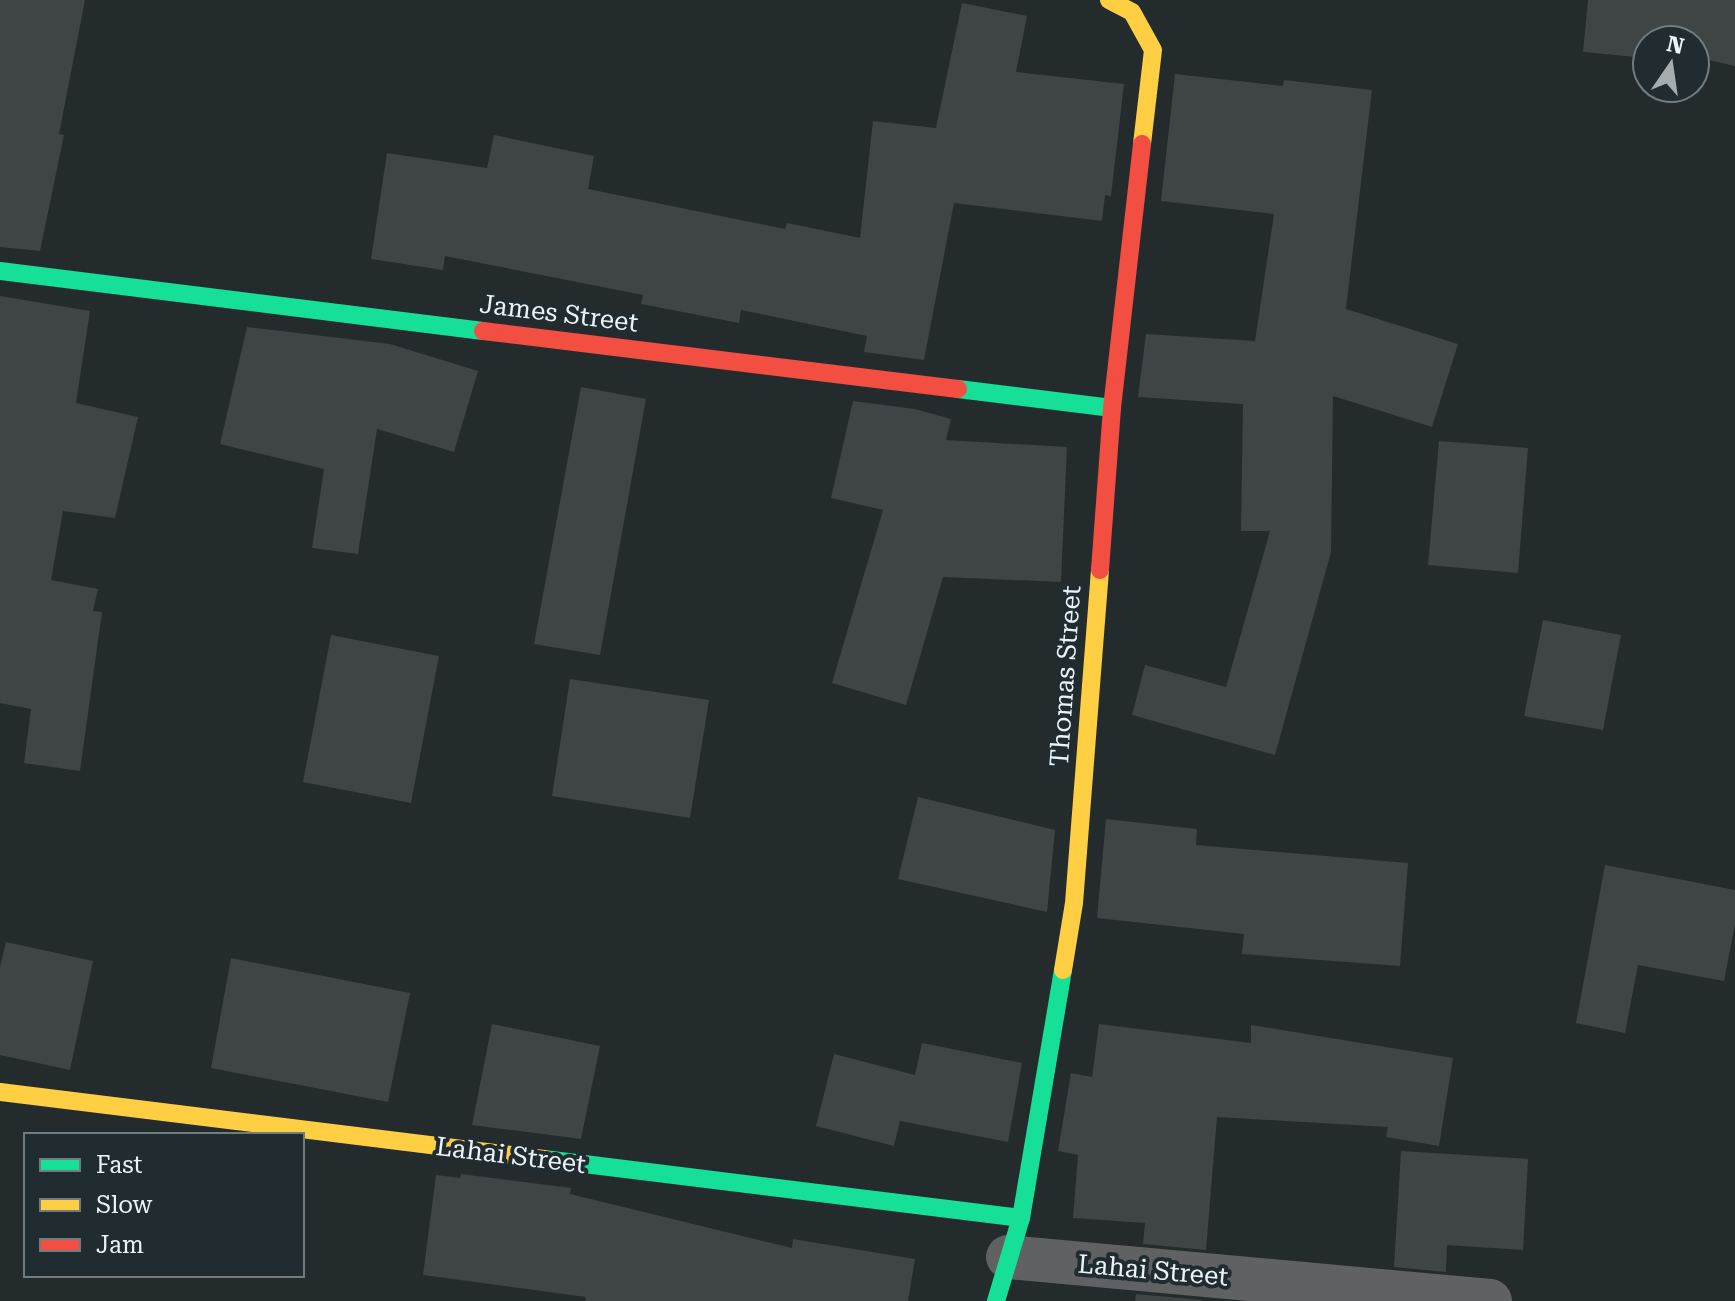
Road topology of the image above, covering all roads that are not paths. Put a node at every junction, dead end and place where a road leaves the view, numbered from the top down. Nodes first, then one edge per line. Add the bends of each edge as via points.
1 (1109, 0) edge
2 (0, 271) edge
3 (1112, 408) junction
4 (0, 1092) edge
5 (287, 1133) edge
6 (304, 1135) edge
7 (1015, 1237) junction
8 (996, 1301) edge
9 (1490, 1301) edge

1 - 3 street, Thomas Street via 1132,12 1153,50
2 - 3 street, James Street
3 - 7 street, Thomas Street via 1074,903
4 - 5 street, Lahai Street
6 - 7 street, Lahai Street
7 - 8 street, Thomas Street
7 - 9 street, Lahai Street

